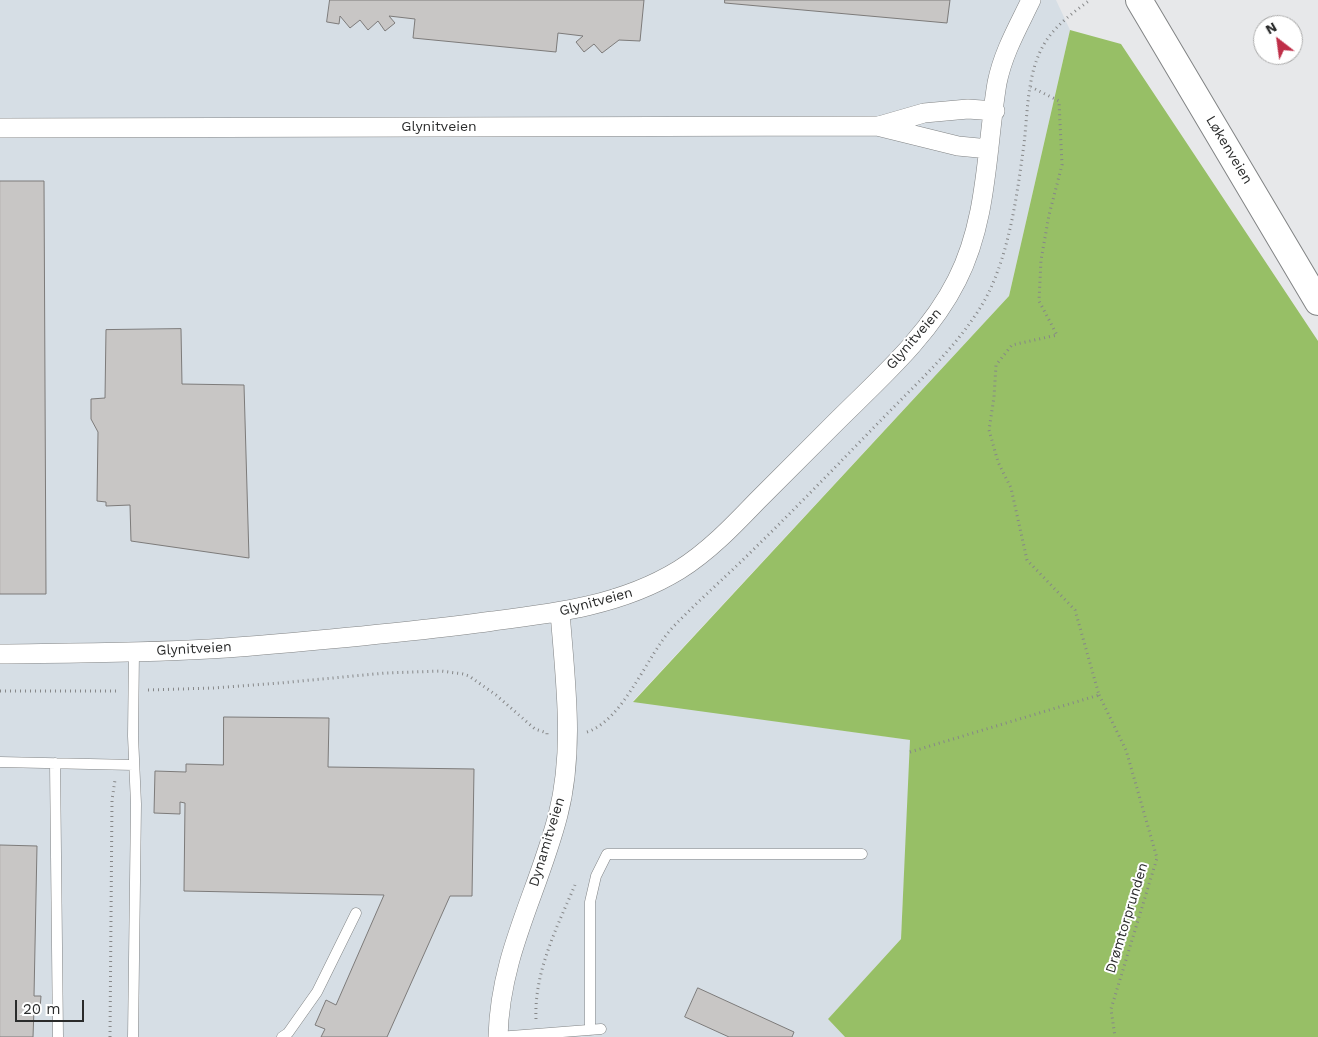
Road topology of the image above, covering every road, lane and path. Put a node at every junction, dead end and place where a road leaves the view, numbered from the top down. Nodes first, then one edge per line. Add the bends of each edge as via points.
1 (1139, 0) edge
2 (1033, 3) edge
3 (1031, 86) dead end
4 (994, 111) junction
5 (878, 126) junction
6 (0, 128) edge
7 (989, 149) junction
8 (1318, 302) edge
9 (560, 612) junction
10 (134, 652) junction
11 (0, 654) edge
12 (134, 690) junction
13 (0, 691) edge
14 (1100, 695) junction
15 (547, 733) dead end
16 (910, 752) dead end
17 (0, 762) edge
18 (55, 763) junction
19 (117, 764) junction
20 (134, 765) junction
21 (862, 854) dead end
22 (576, 884) dead end
23 (356, 913) dead end
24 (601, 1029) dead end
25 (590, 1030) junction
26 (536, 1033) junction
27 (58, 1037) edge
28 (110, 1037) edge
29 (134, 1037) edge
30 (282, 1037) edge
31 (498, 1037) edge
32 (1115, 1037) edge

1 - 8 main road, Løkenveien
2 - 4 street, Glynitveien via 1015,31 1005,55
3 - 14 path, Drømtorprunden via 1059,101 1062,165 1041,260 1040,301 1058,335 1012,345 996,365 989,430 998,462 1011,488 1027,560 1075,610
4 - 5 street, Glynitveien via 968,109 924,113
4 - 7 street, Glynitveien
5 - 6 street, Glynitveien
5 - 7 street, Glynitveien via 958,146
7 - 9 street, Glynitveien via 980,216 963,269 940,310 911,345 730,529 694,560 638,591
9 - 10 street, Glynitveien via 342,638
9 - 31 street, Dynamitveien via 567,733 564,786 549,846 509,961 499,1012
10 - 11 street, Glynitveien
10 - 12 lane
12 - 13 path
12 - 15 path via 233,687 441,670 476,680 535,729
12 - 20 lane
14 - 16 path
14 - 32 path, Drømtorprunden via 1126,750 1157,858 1111,1009
17 - 18 lane
18 - 19 lane
18 - 27 lane
19 - 20 lane
19 - 28 path via 112,800
20 - 29 lane
21 - 25 lane via 607,854 596,876 590,902
22 - 26 path via 538,983
23 - 30 lane via 317,992
24 - 25 lane
25 - 26 lane
26 - 31 lane

